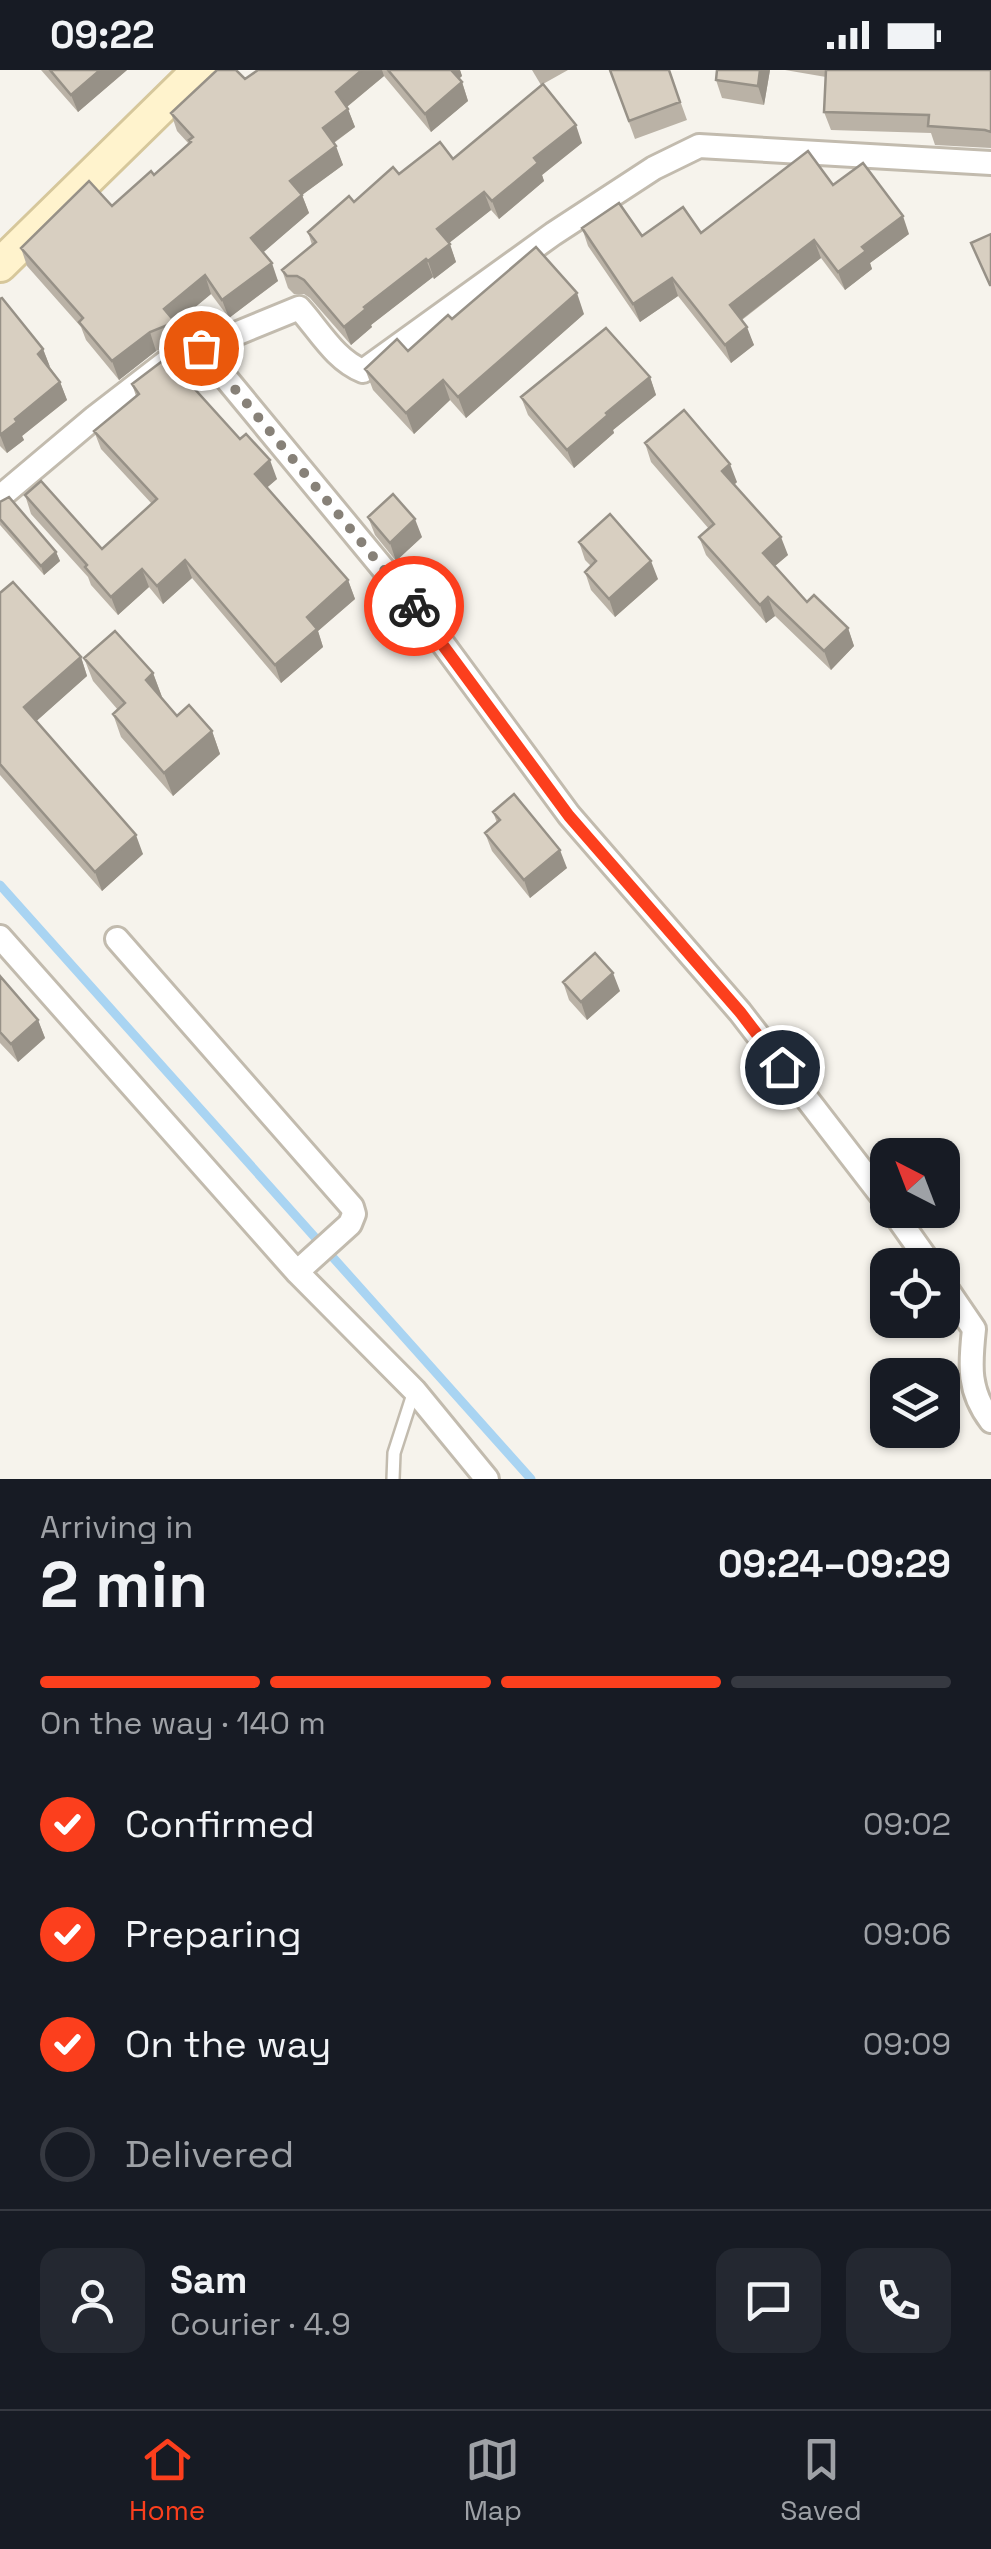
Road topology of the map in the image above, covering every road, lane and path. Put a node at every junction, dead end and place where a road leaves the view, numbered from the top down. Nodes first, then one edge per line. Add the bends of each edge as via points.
1 (199, 70) edge
2 (991, 163) edge
3 (0, 266) edge
4 (201, 348) junction
5 (0, 497) edge
6 (0, 937) edge
7 (116, 939) dead end
8 (870, 1181) edge
9 (301, 1268) junction
10 (960, 1308) edge
11 (414, 1390) junction
12 (991, 1421) edge
13 (394, 1479) edge
14 (486, 1479) edge

1 - 3 main road
2 - 4 street via 699,146 553,234 363,371 341,358 300,308
4 - 5 street via 165,362
4 - 8 street via 424,618 569,816 740,1012
6 - 9 street
7 - 9 street via 352,1207 350,1224
9 - 11 street
10 - 12 street via 974,1329 970,1366 978,1404
11 - 13 lane via 394,1453
11 - 14 street

